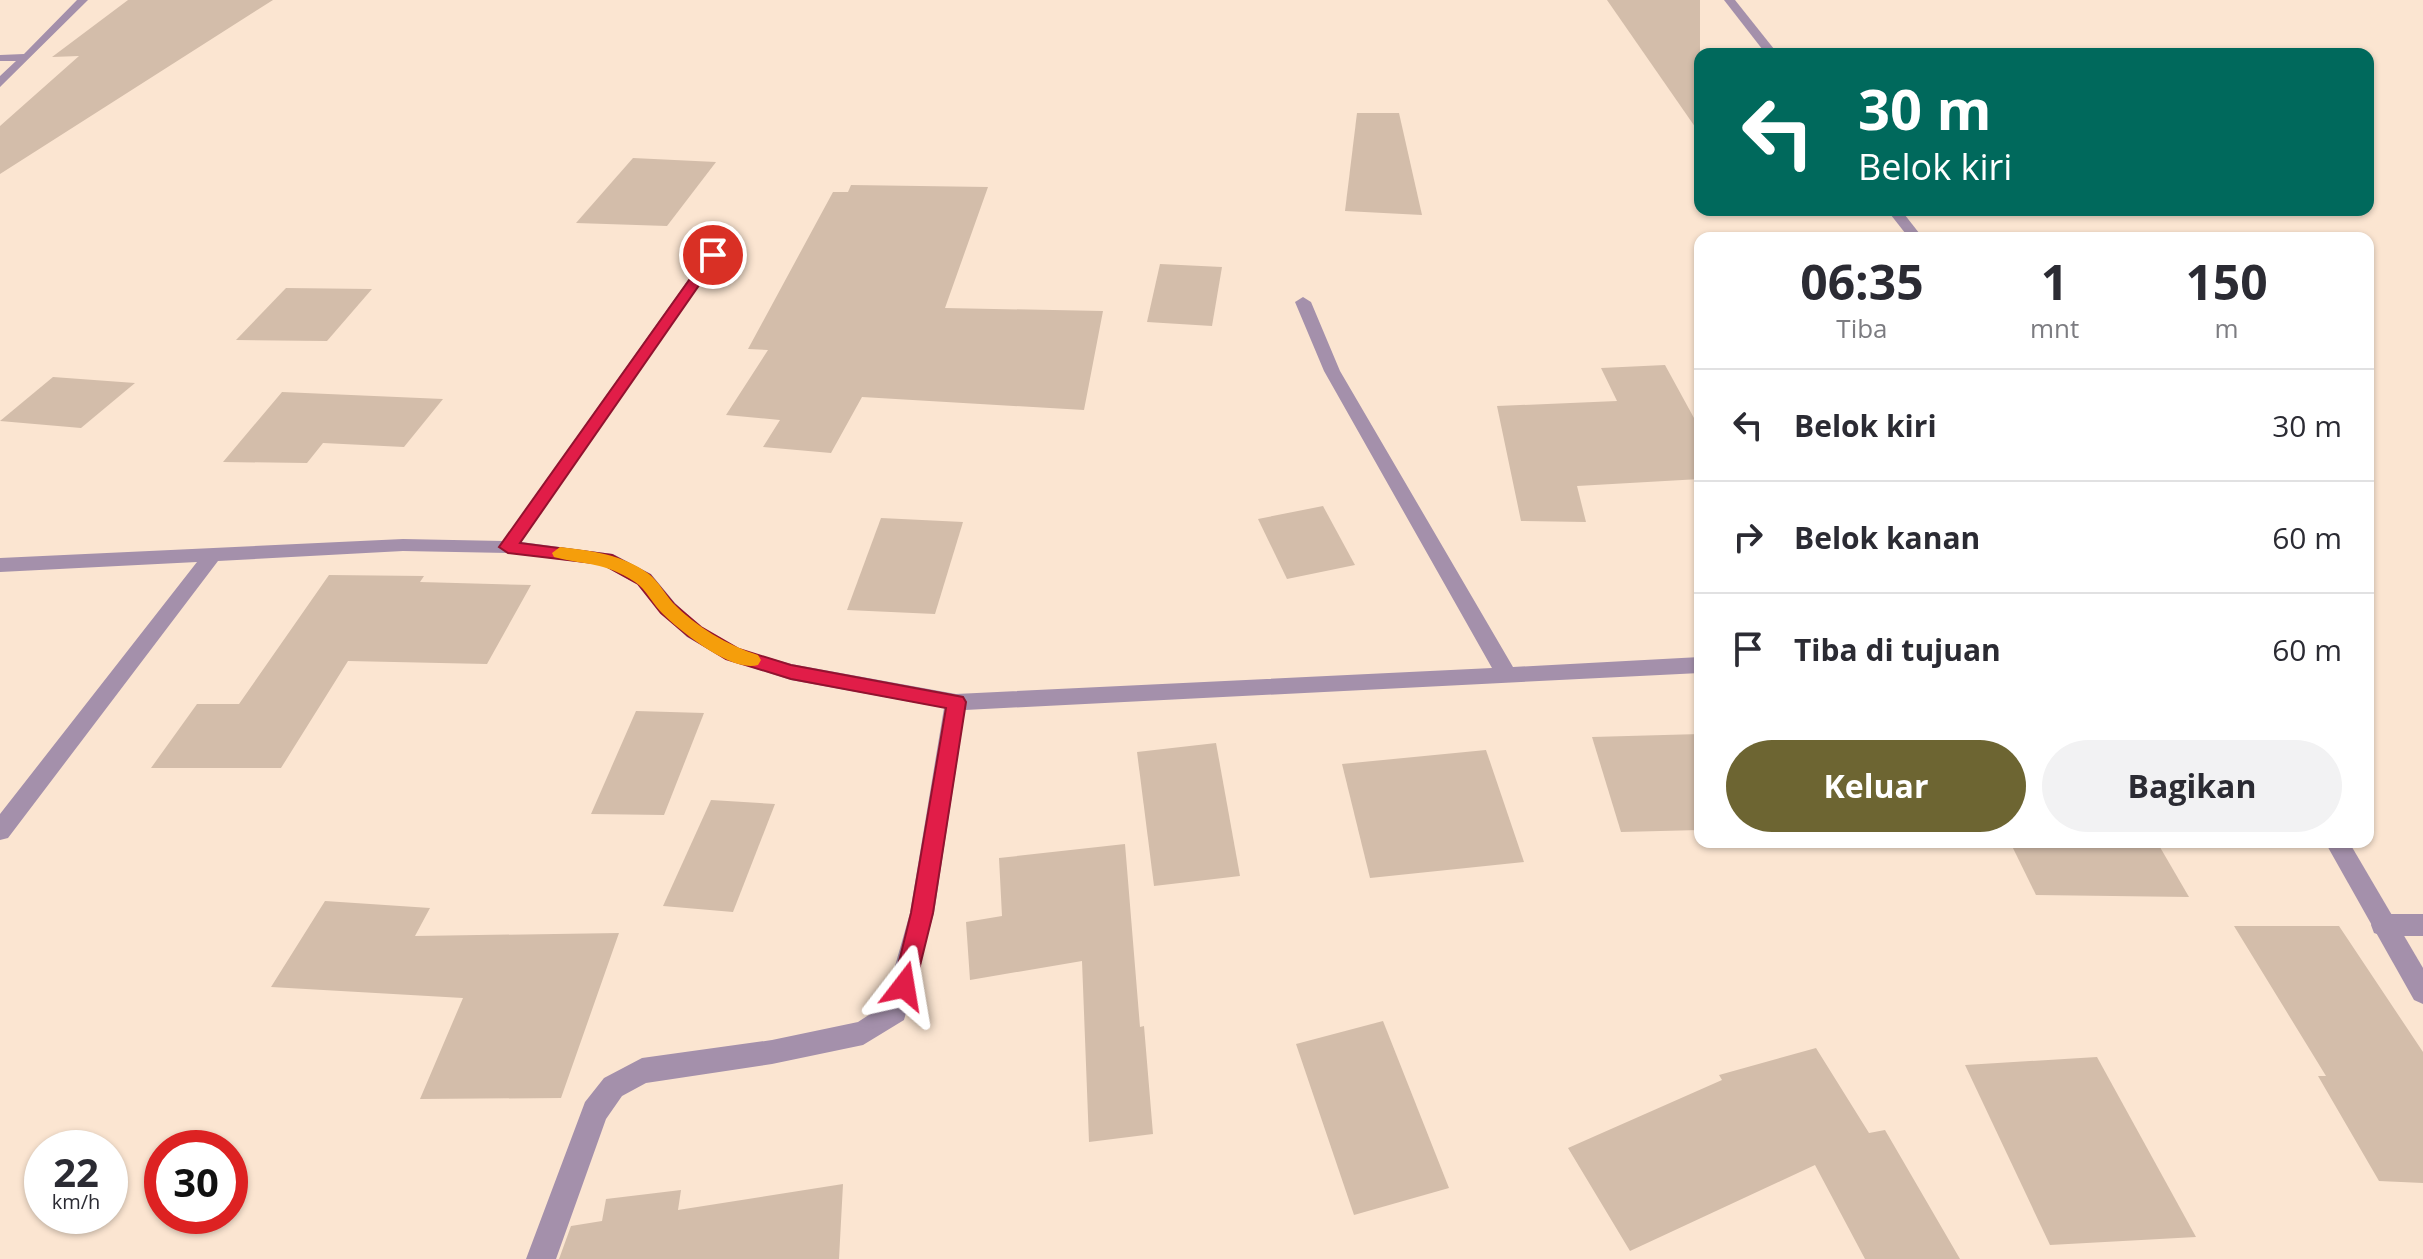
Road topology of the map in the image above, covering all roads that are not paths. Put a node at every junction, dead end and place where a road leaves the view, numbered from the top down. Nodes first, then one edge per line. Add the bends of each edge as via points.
1 (83, 0) edge
2 (1729, 0) edge
3 (1767, 48) edge
4 (27, 57) junction
5 (0, 58) edge
6 (0, 83) edge
7 (1899, 216) edge
8 (730, 231) dead end
9 (1911, 232) edge
10 (1303, 302) dead end
11 (508, 547) junction
12 (214, 553) junction
13 (0, 565) edge
14 (1694, 665) edge
15 (1507, 675) junction
16 (956, 702) junction
17 (0, 831) edge
18 (2340, 848) edge
19 (2383, 925) junction
20 (2423, 925) edge
21 (2423, 992) edge
22 (541, 1259) edge

1 - 4 street
2 - 3 street
4 - 5 street
4 - 6 street
7 - 9 street
8 - 11 street
10 - 15 street via 1332,371
11 - 12 street via 403,545
11 - 16 street via 606,559 644,579 694,632 732,654 791,672
12 - 13 street
12 - 17 street
14 - 15 street
15 - 16 street
16 - 22 street via 922,913 895,1012 863,1033 642,1071 613,1087 595,1111
18 - 19 street
19 - 20 street
19 - 21 street

